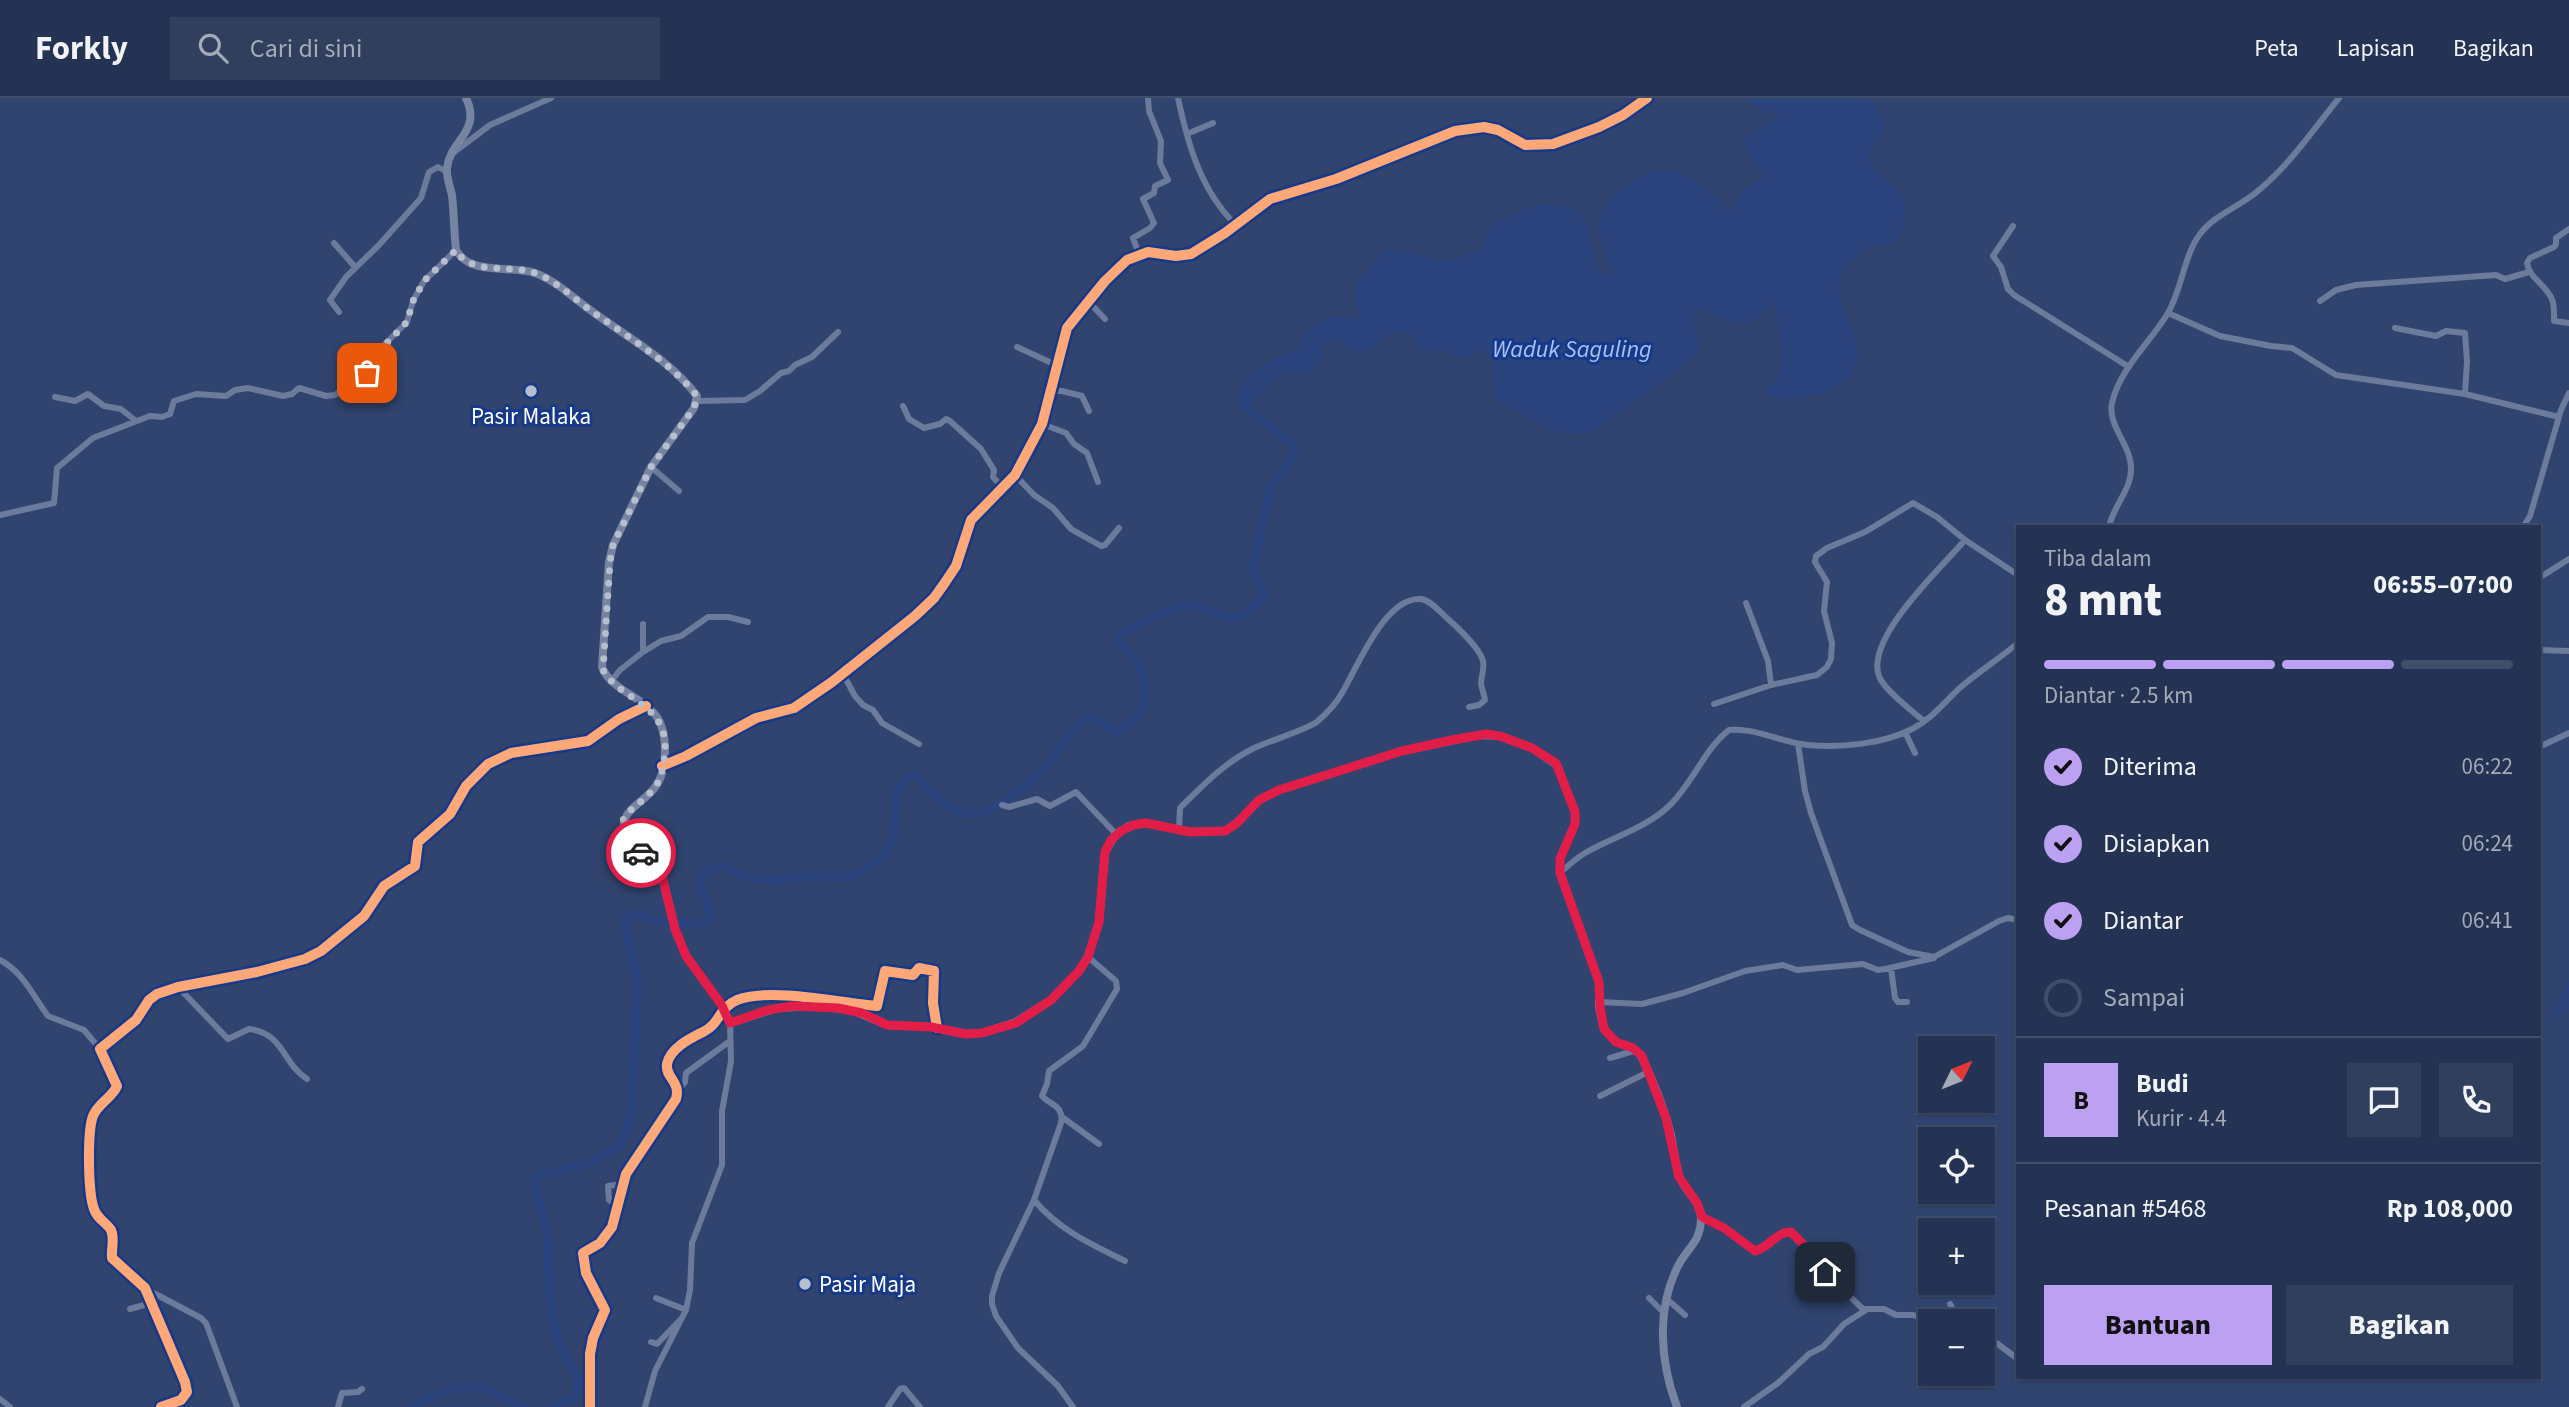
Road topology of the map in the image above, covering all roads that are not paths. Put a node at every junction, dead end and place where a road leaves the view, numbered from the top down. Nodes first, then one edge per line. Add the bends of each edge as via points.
1 (466, 98) edge
2 (551, 98) edge
3 (1148, 98) edge
4 (1178, 98) edge
5 (1647, 98) edge
6 (2339, 98) edge
7 (1213, 123) dead end
8 (1187, 134) junction
9 (451, 154) junction
10 (447, 172) junction
11 (1236, 225) junction
12 (2013, 226) dead end
13 (2569, 229) edge
14 (334, 243) dead end
15 (456, 250) junction
16 (1139, 254) junction
17 (355, 267) junction
18 (2529, 272) junction
19 (1088, 300) junction
20 (2320, 301) dead end
21 (339, 312) dead end
22 (2168, 313) junction
23 (1105, 319) dead end
24 (2569, 323) edge
25 (2395, 328) dead end
26 (838, 332) dead end
27 (1017, 348) dead end
28 (1056, 365) junction
29 (2129, 367) junction
30 (1050, 390) junction
31 (2569, 393) edge
32 (2465, 394) junction
33 (55, 397) dead end
34 (697, 401) junction
35 (904, 406) dead end
36 (1089, 411) dead end
37 (2559, 417) junction
38 (136, 421) junction
39 (1042, 424) junction
40 (651, 467) junction
41 (1015, 475) junction
42 (1098, 482) dead end
43 (1003, 488) junction
44 (679, 491) dead end
45 (0, 515) edge
46 (2109, 525) edge
47 (2524, 525) edge
48 (1119, 528) dead end
49 (1965, 540) junction
50 (2569, 559) edge
51 (2016, 574) edge
52 (2541, 577) edge
53 (1746, 603) dead end
54 (748, 622) dead end
55 (642, 624) dead end
56 (2016, 645) edge
57 (2541, 650) edge
58 (2569, 651) edge
59 (643, 652) junction
60 (843, 674) junction
61 (612, 680) junction
62 (1771, 685) junction
63 (1714, 705) dead end
64 (646, 706) junction
65 (1469, 707) dead end
66 (1924, 721) junction
67 (1905, 732) junction
68 (2569, 733) edge
69 (919, 744) dead end
70 (1798, 744) junction
71 (2541, 746) edge
72 (1915, 753) dead end
73 (662, 766) junction
74 (1002, 805) dead end
75 (1179, 830) junction
76 (1116, 834) junction
77 (1560, 873) junction
78 (2016, 920) edge
79 (1088, 957) junction
80 (1934, 957) junction
81 (0, 960) edge
82 (1891, 968) junction
83 (178, 987) junction
84 (1600, 1002) junction
85 (1907, 1002) dead end
86 (723, 1007) junction
87 (936, 1021) junction
88 (730, 1023) junction
89 (731, 1041) junction
90 (100, 1049) junction
91 (1637, 1051) junction
92 (1610, 1058) dead end
93 (1648, 1072) junction
94 (307, 1079) dead end
95 (678, 1091) junction
96 (1600, 1096) dead end
97 (1062, 1117) junction
98 (1100, 1144) dead end
99 (622, 1184) junction
100 (619, 1198) junction
101 (1034, 1200) junction
102 (1702, 1217) junction
103 (1125, 1261) dead end
104 (145, 1289) junction
105 (656, 1298) dead end
106 (1649, 1298) dead end
107 (1668, 1300) junction
108 (151, 1303) junction
109 (1950, 1304) dead end
110 (130, 1309) dead end
111 (1953, 1309) edge
112 (686, 1310) junction
113 (1866, 1310) junction
114 (1665, 1314) junction
115 (1685, 1315) dead end
116 (1918, 1317) edge
117 (682, 1320) junction
118 (651, 1342) dead end
119 (1995, 1342) edge
120 (2016, 1358) edge
121 (362, 1390) dead end
122 (0, 1399) edge
123 (10, 1407) edge
124 (161, 1407) edge
125 (237, 1407) edge
126 (338, 1407) edge
127 (590, 1407) edge
128 (645, 1407) edge
129 (888, 1407) edge
130 (920, 1407) edge
131 (1073, 1407) edge
132 (1677, 1407) edge
133 (1744, 1407) edge

1 - 9 main road via 468,129
2 - 9 street via 489,125
3 - 16 street via 1161,141 1160,163 1168,179 1144,198 1154,223 1133,238
4 - 8 street
5 - 11 street via 1599,127 1553,144 1525,145 1483,127 1455,131 1336,179 1276,197
6 - 22 street via 2300,149 2262,188 2200,234
7 - 8 street
8 - 11 street via 1204,184
9 - 10 main road
10 - 15 main road
10 - 17 street via 438,167 429,172 421,198
11 - 16 street via 1188,256
12 - 29 street via 1993,256 2010,292
13 - 18 street via 2556,238 2555,245 2528,260
14 - 17 street
15 - 34 main road via 464,261 545,278 668,368
15 - 38 street via 424,281 407,322 383,347 373,368 339,393 326,396 299,388 275,396 248,388 226,396 191,394 174,401 170,414
16 - 19 street via 1122,263
17 - 21 street via 330,300
18 - 20 street via 2505,279 2496,275 2356,285 2336,290
18 - 24 street via 2550,296 2554,321
19 - 23 street
19 - 28 street via 1067,328
22 - 29 street
22 - 32 street via 2220,336 2292,348 2336,376
25 - 32 street via 2436,336 2446,331 2465,333
26 - 34 street via 812,356 745,400
27 - 28 street
28 - 30 street
29 - 46 street via 2111,410 2131,472
30 - 36 street via 1082,396
30 - 39 street
31 - 37 street
32 - 37 street
33 - 38 street via 75,401 88,394
34 - 40 main road
35 - 43 street via 909,419 924,428 950,421 981,449
37 - 47 street
38 - 45 street via 93,438 57,468 54,503
39 - 41 street
39 - 42 street via 1066,433 1088,454
40 - 44 street
40 - 61 main road via 620,528 610,562 602,662
41 - 43 street
41 - 48 street via 1071,529 1098,545 1105,545
43 - 60 street via 971,520 956,566 934,598
49 - 51 street
49 - 62 street via 1913,503 1821,552 1815,562 1827,582 1824,611 1831,659 1817,674
49 - 66 street via 1892,624 1877,655 1883,683
50 - 52 street
53 - 62 street via 1769,661
54 - 59 street via 708,617 681,636
55 - 59 street
56 - 66 street
57 - 58 street
59 - 61 street
60 - 69 street via 855,696 882,723
60 - 73 street via 794,708 756,718
61 - 64 main road
62 - 63 street
64 - 73 main road via 662,727
64 - 83 street via 588,741 511,753 481,769 450,814 421,839 415,866 384,886 364,916 321,951 257,972
65 - 75 street via 1485,700 1481,656 1427,601 1418,599 1399,607 1382,624 1327,713 1312,726 1261,745 1219,769 1180,808
66 - 67 street
67 - 70 street via 1871,741
67 - 72 street
68 - 71 street
70 - 77 street via 1741,730 1726,731 1670,806 1587,852
70 - 80 street via 1805,791 1849,919 1860,930 1908,952
73 - 86 main road via 655,787 626,813 623,828 626,838 662,876 675,929 692,966
74 - 76 street via 1037,799 1050,806 1076,792
75 - 76 main road via 1139,824
75 - 77 main road via 1225,831 1259,800 1279,790 1402,751 1489,734 1532,748 1557,765 1575,812
76 - 79 main road via 1105,852 1099,922
77 - 84 main road via 1599,982
78 - 80 street via 1999,921
79 - 87 main road via 1051,1000 1016,1023 974,1034
79 - 97 street via 1117,985 1083,1046 1049,1071 1042,1096 1059,1108
80 - 82 street
81 - 90 street via 37,997 48,1016 84,1030
82 - 84 street via 1878,970 1863,964 1797,970 1783,965 1745,971 1656,1001
82 - 85 street via 1895,999
83 - 90 street via 152,997 136,1020
83 - 94 street via 228,1039 250,1029 273,1037
84 - 91 main road via 1606,1032
86 - 87 street via 766,996 877,1006 886,971 913,975 919,968 934,971
86 - 88 main road
86 - 95 street via 713,1026 687,1040 668,1060 668,1072
87 - 88 main road via 887,1025 852,1010 814,1006 768,1010
88 - 89 street
89 - 95 street via 686,1073
89 - 112 street via 722,1111 722,1165 692,1243
90 - 104 street via 117,1086 92,1121 93,1207 110,1229 112,1258
91 - 92 street
91 - 93 main road
93 - 96 street
93 - 102 main road via 1670,1132 1679,1177
95 - 99 street
97 - 98 street
97 - 101 street
99 - 100 street
99 - 100 street via 607,1188 611,1202
100 - 127 street via 610,1229 583,1254 586,1273 605,1310 590,1354
101 - 103 street via 1065,1231
101 - 131 street via 999,1273 992,1304 1018,1348
102 - 107 main road via 1695,1244 1676,1270
102 - 113 street via 1755,1251 1791,1232 1822,1263 1826,1274
104 - 108 street
104 - 125 street via 206,1323
105 - 112 street
106 - 114 street
107 - 114 main road
107 - 115 street
108 - 110 street
108 - 124 street via 187,1389 181,1400
109 - 111 street
112 - 117 street
113 - 116 street
113 - 133 street
114 - 132 main road via 1663,1350
117 - 118 street via 657,1344
117 - 128 street via 655,1371
119 - 120 street
121 - 126 street via 342,1393
122 - 123 street
129 - 130 street via 902,1388

